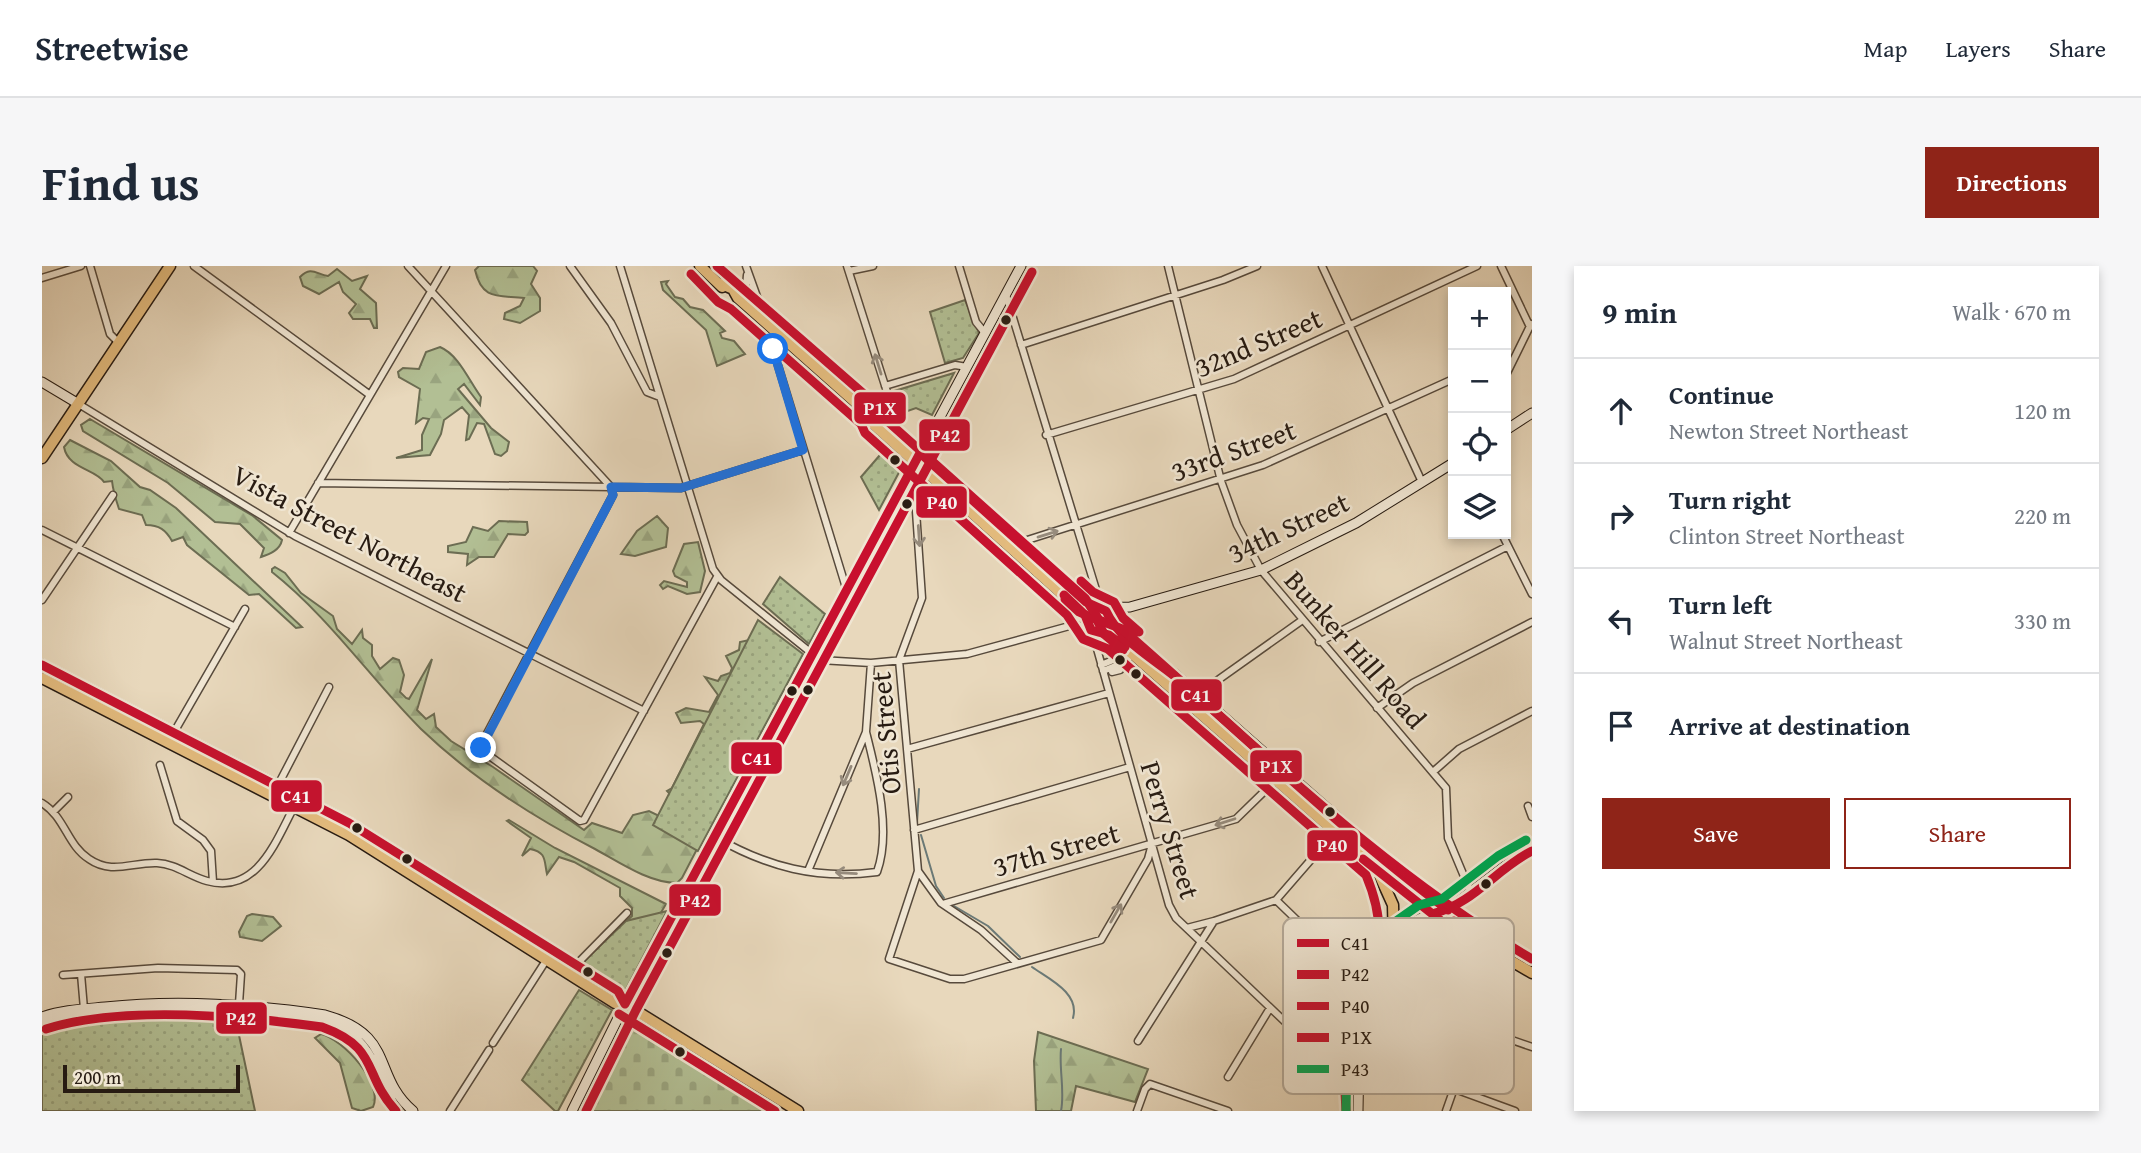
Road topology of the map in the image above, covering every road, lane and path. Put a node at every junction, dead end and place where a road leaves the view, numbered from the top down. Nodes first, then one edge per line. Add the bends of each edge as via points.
1 (80, 266) edge
2 (90, 266) edge
3 (170, 266) edge
4 (194, 266) edge
5 (408, 266) edge
6 (446, 266) edge
7 (570, 266) edge
8 (620, 266) edge
9 (700, 266) edge
10 (746, 266) edge
11 (873, 266) edge
12 (959, 266) edge
13 (1021, 266) edge
14 (1168, 266) edge
15 (1257, 266) edge
16 (1322, 266) edge
17 (1477, 266) edge
18 (1501, 266) edge
19 (848, 269) edge
20 (42, 278) edge
21 (431, 291) junction
22 (1006, 295) junction
23 (1176, 296) junction
24 (738, 298) junction
25 (757, 315) junction
26 (1531, 324) edge
27 (1350, 326) junction
28 (774, 331) junction
29 (985, 334) junction
30 (119, 343) junction
31 (1021, 345) junction
32 (1518, 350) junction
33 (1511, 353) edge
34 (1511, 364) edge
35 (967, 367) junction
36 (1448, 381) edge
37 (42, 382) edge
38 (885, 386) junction
39 (1198, 390) junction
40 (370, 396) junction
41 (660, 397) junction
42 (76, 405) junction
43 (1388, 408) junction
44 (1531, 415) edge
45 (873, 418) junction
46 (1511, 427) edge
47 (894, 430) junction
48 (1046, 435) junction
49 (803, 450) junction
50 (42, 458) edge
51 (916, 461) junction
52 (1448, 466) edge
53 (1221, 481) junction
54 (1422, 481) junction
55 (318, 483) junction
56 (687, 486) junction
57 (611, 487) junction
58 (113, 495) dead end
59 (1075, 525) junction
60 (42, 530) edge
61 (289, 533) junction
62 (1504, 539) edge
63 (1021, 542) junction
64 (1508, 546) junction
65 (77, 548) junction
66 (1261, 570) junction
67 (717, 577) junction
68 (847, 591) junction
69 (1532, 594) edge
70 (42, 600) edge
71 (1098, 607) junction
72 (1130, 607) junction
73 (245, 609) dead end
74 (1301, 621) junction
75 (1532, 622) edge
76 (1098, 625) junction
77 (235, 627) junction
78 (1319, 642) junction
79 (1134, 650) junction
80 (529, 653) junction
81 (1098, 653) junction
82 (813, 654) junction
83 (899, 660) junction
84 (872, 663) junction
85 (42, 665) edge
86 (1102, 670) junction
87 (42, 678) edge
88 (1211, 685) dead end
89 (328, 687) dead end
90 (1109, 693) junction
91 (1377, 708) junction
92 (644, 711) junction
93 (1532, 711) edge
94 (866, 732) junction
95 (171, 737) junction
96 (908, 749) junction
97 (160, 765) dead end
98 (1130, 767) junction
99 (1434, 771) junction
100 (1280, 775) junction
101 (276, 791) junction
102 (68, 797) dead end
103 (297, 801) junction
104 (42, 803) edge
105 (1528, 806) dead end
106 (54, 811) junction
107 (1532, 817) edge
108 (914, 830) junction
109 (1335, 832) junction
110 (715, 837) junction
111 (1152, 844) junction
112 (1532, 851) edge
113 (1376, 868) junction
114 (807, 871) junction
115 (918, 871) junction
116 (213, 882) junction
117 (1471, 893) junction
118 (1276, 900) junction
119 (943, 904) junction
120 (1448, 910) junction
121 (627, 913) dead end
122 (1437, 915) junction
123 (1294, 918) edge
124 (1394, 918) edge
125 (1421, 918) edge
126 (1442, 918) edge
127 (1461, 918) edge
128 (1214, 921) junction
129 (1187, 928) junction
130 (1201, 942) junction
131 (1514, 950) edge
132 (548, 956) junction
133 (1532, 961) edge
134 (1514, 962) edge
135 (1017, 963) junction
136 (571, 970) junction
137 (1532, 973) edge
138 (81, 974) junction
139 (63, 975) dead end
140 (625, 1003) junction
141 (239, 1004) junction
142 (1270, 1008) junction
143 (84, 1009) junction
144 (42, 1017) edge
145 (1283, 1020) edge
146 (42, 1024) edge
147 (1138, 1041) dead end
148 (1514, 1041) edge
149 (493, 1043) dead end
150 (1532, 1047) edge
151 (489, 1050) dead end
152 (1228, 1077) dead end
153 (1452, 1094) edge
154 (1468, 1094) edge
155 (397, 1111) edge
156 (414, 1111) edge
157 (450, 1111) edge
158 (572, 1111) edge
159 (798, 1111) edge
160 (1138, 1111) edge
161 (1228, 1111) edge
162 (1446, 1111) edge
163 (1516, 1111) edge

1 - 20 street
2 - 30 street via 110,334
3 - 30 main road
4 - 40 street
5 - 21 street
6 - 21 street
7 - 41 street via 611,323 647,392
8 - 41 street
9 - 24 main road via 726,293
10 - 24 street via 746,287
10 - 25 street via 760,305
11 - 19 street
12 - 29 street via 976,322
13 - 22 street
14 - 23 street, Bunker Hill Road
15 - 23 street
16 - 27 street
17 - 27 street, 32nd Street
18 - 26 street
38 -> 19 street
21 - 40 street
21 - 57 street
22 - 29 street
22 - 31 street
23 - 31 street
23 - 39 street, Bunker Hill Road
24 - 25 main road
25 - 28 main road
26 - 32 street
27 - 39 street, 32nd Street via 1234,379
27 - 43 street
28 - 45 main road
28 - 49 street via 773,349
29 - 35 street
30 - 42 main road
31 - 48 street
32 - 33 street
32 - 34 street
35 - 38 street via 955,365
35 - 51 street
36 - 43 street, 33rd Street
37 - 42 street, Vista Street Northeast
38 - 47 street via 895,417
39 - 48 street, 32nd Street
39 - 53 street, Bunker Hill Road
40 - 55 street
41 - 56 street
42 - 50 main road
42 - 61 street, Vista Street Northeast
43 - 53 street, 33rd Street
43 - 54 street
44 - 46 street
45 - 47 main road
45 - 51 main road via 873,424
47 - 51 main road
48 - 59 street
49 - 56 street
49 - 68 street
51 - 63 main road
51 - 68 street
51 - 76 main road
51 -> 83 street, Otis Street via 922,598
52 - 54 street, 34th Street
53 - 59 street, 33rd Street
53 - 66 street, Bunker Hill Road
54 - 66 street, 34th Street via 1346,528
55 - 57 street
55 - 61 street
56 - 57 street
56 - 67 street
57 - 80 street via 613,495
58 - 65 street
63 -> 59 street, 33rd Street
59 - 71 street
60 - 65 street
61 - 80 street, Vista Street Northeast
62 - 64 street
63 - 71 main road via 1086,602
64 - 69 street
64 - 78 street
65 - 70 street
65 - 77 street
66 - 72 street, 34th Street
66 - 74 street, Bunker Hill Road
67 - 82 street
67 - 92 street
68 - 82 street
71 - 72 street, 34th Street
71 - 76 main road
71 - 76 main road
72 - 76 street, 34th Street
73 - 77 street
74 - 78 street, Bunker Hill Road
74 - 88 street
75 - 91 street via 1413,683
76 - 79 main road
76 - 81 street, Perry Street
76 - 81 street, Perry Street
76 - 83 street, 34th Street via 1073,625 967,654
77 - 95 street
78 - 91 street, Bunker Hill Road
79 - 86 street via 1118,665
79 - 100 main road
80 - 92 street, Vista Street Northeast
80 - 92 street via 482,750 580,821 587,816
81 - 86 street, Perry Street
82 - 84 street, 34th Street via 820,660
82 - 110 street
83 - 84 street, 34th Street
83 - 96 street, Otis Street
84 - 94 street
85 - 95 main road
86 - 90 street, Perry Street
87 - 95 main road
89 - 101 street
90 - 96 street
90 - 98 street, Perry Street
91 - 99 street, Bunker Hill Road
93 - 99 street via 1459,749
94 -> 114 street
94 -> 114 street via 878,779 880,866 877,872 865,873
95 - 101 main road
96 - 108 street, Otis Street
97 - 116 street via 177,821 211,851
98 - 108 street
98 - 111 street, Perry Street
99 - 117 street, Bunker Hill Road via 1446,788 1448,838
100 - 109 main road
100 -> 111 street, 37th Street via 1236,819
100 - 120 main road
101 - 103 main road
102 - 106 street
103 - 116 street via 257,870 240,880
103 - 132 main road
104 - 106 street
105 - 107 street
106 - 116 street via 76,847 97,864 116,868 164,864
108 - 115 street, Otis Street
109 - 113 main road
109 - 118 street
110 - 114 street via 770,865
110 - 140 street
111 - 119 street, 37th Street
111 - 129 street, Perry Street via 1171,912
135 -> 111 street via 1101,940 1148,859
112 - 117 street
113 - 122 main road
113 - 124 main road
115 - 119 street
115 - 135 street via 889,959 956,979
117 - 120 street
118 - 123 street
118 - 128 street
119 - 135 street
120 - 122 street
120 - 127 main road
121 - 136 street
122 - 125 street
122 - 126 main road
128 - 129 street
128 - 130 street
129 - 130 street, Perry Street
130 - 142 street, Perry Street
130 - 147 street
131 - 133 main road
132 - 136 main road
132 - 149 street
134 - 137 main road
136 - 140 main road via 614,1003
138 - 139 street
138 - 141 street via 159,968 237,970 241,974
138 - 143 street
140 - 158 street
140 - 159 main road
141 - 143 street via 145,1002
141 - 156 street via 325,1015 355,1027 381,1054 396,1091
142 - 145 street, Perry Street
142 - 152 street
143 - 144 street
146 - 155 street via 77,1016 170,1011 236,1013 325,1024 345,1031 360,1044
148 - 150 street
151 - 157 street
153 - 162 street
154 - 163 street, Perry Street
160 - 161 street via 1150,1084

